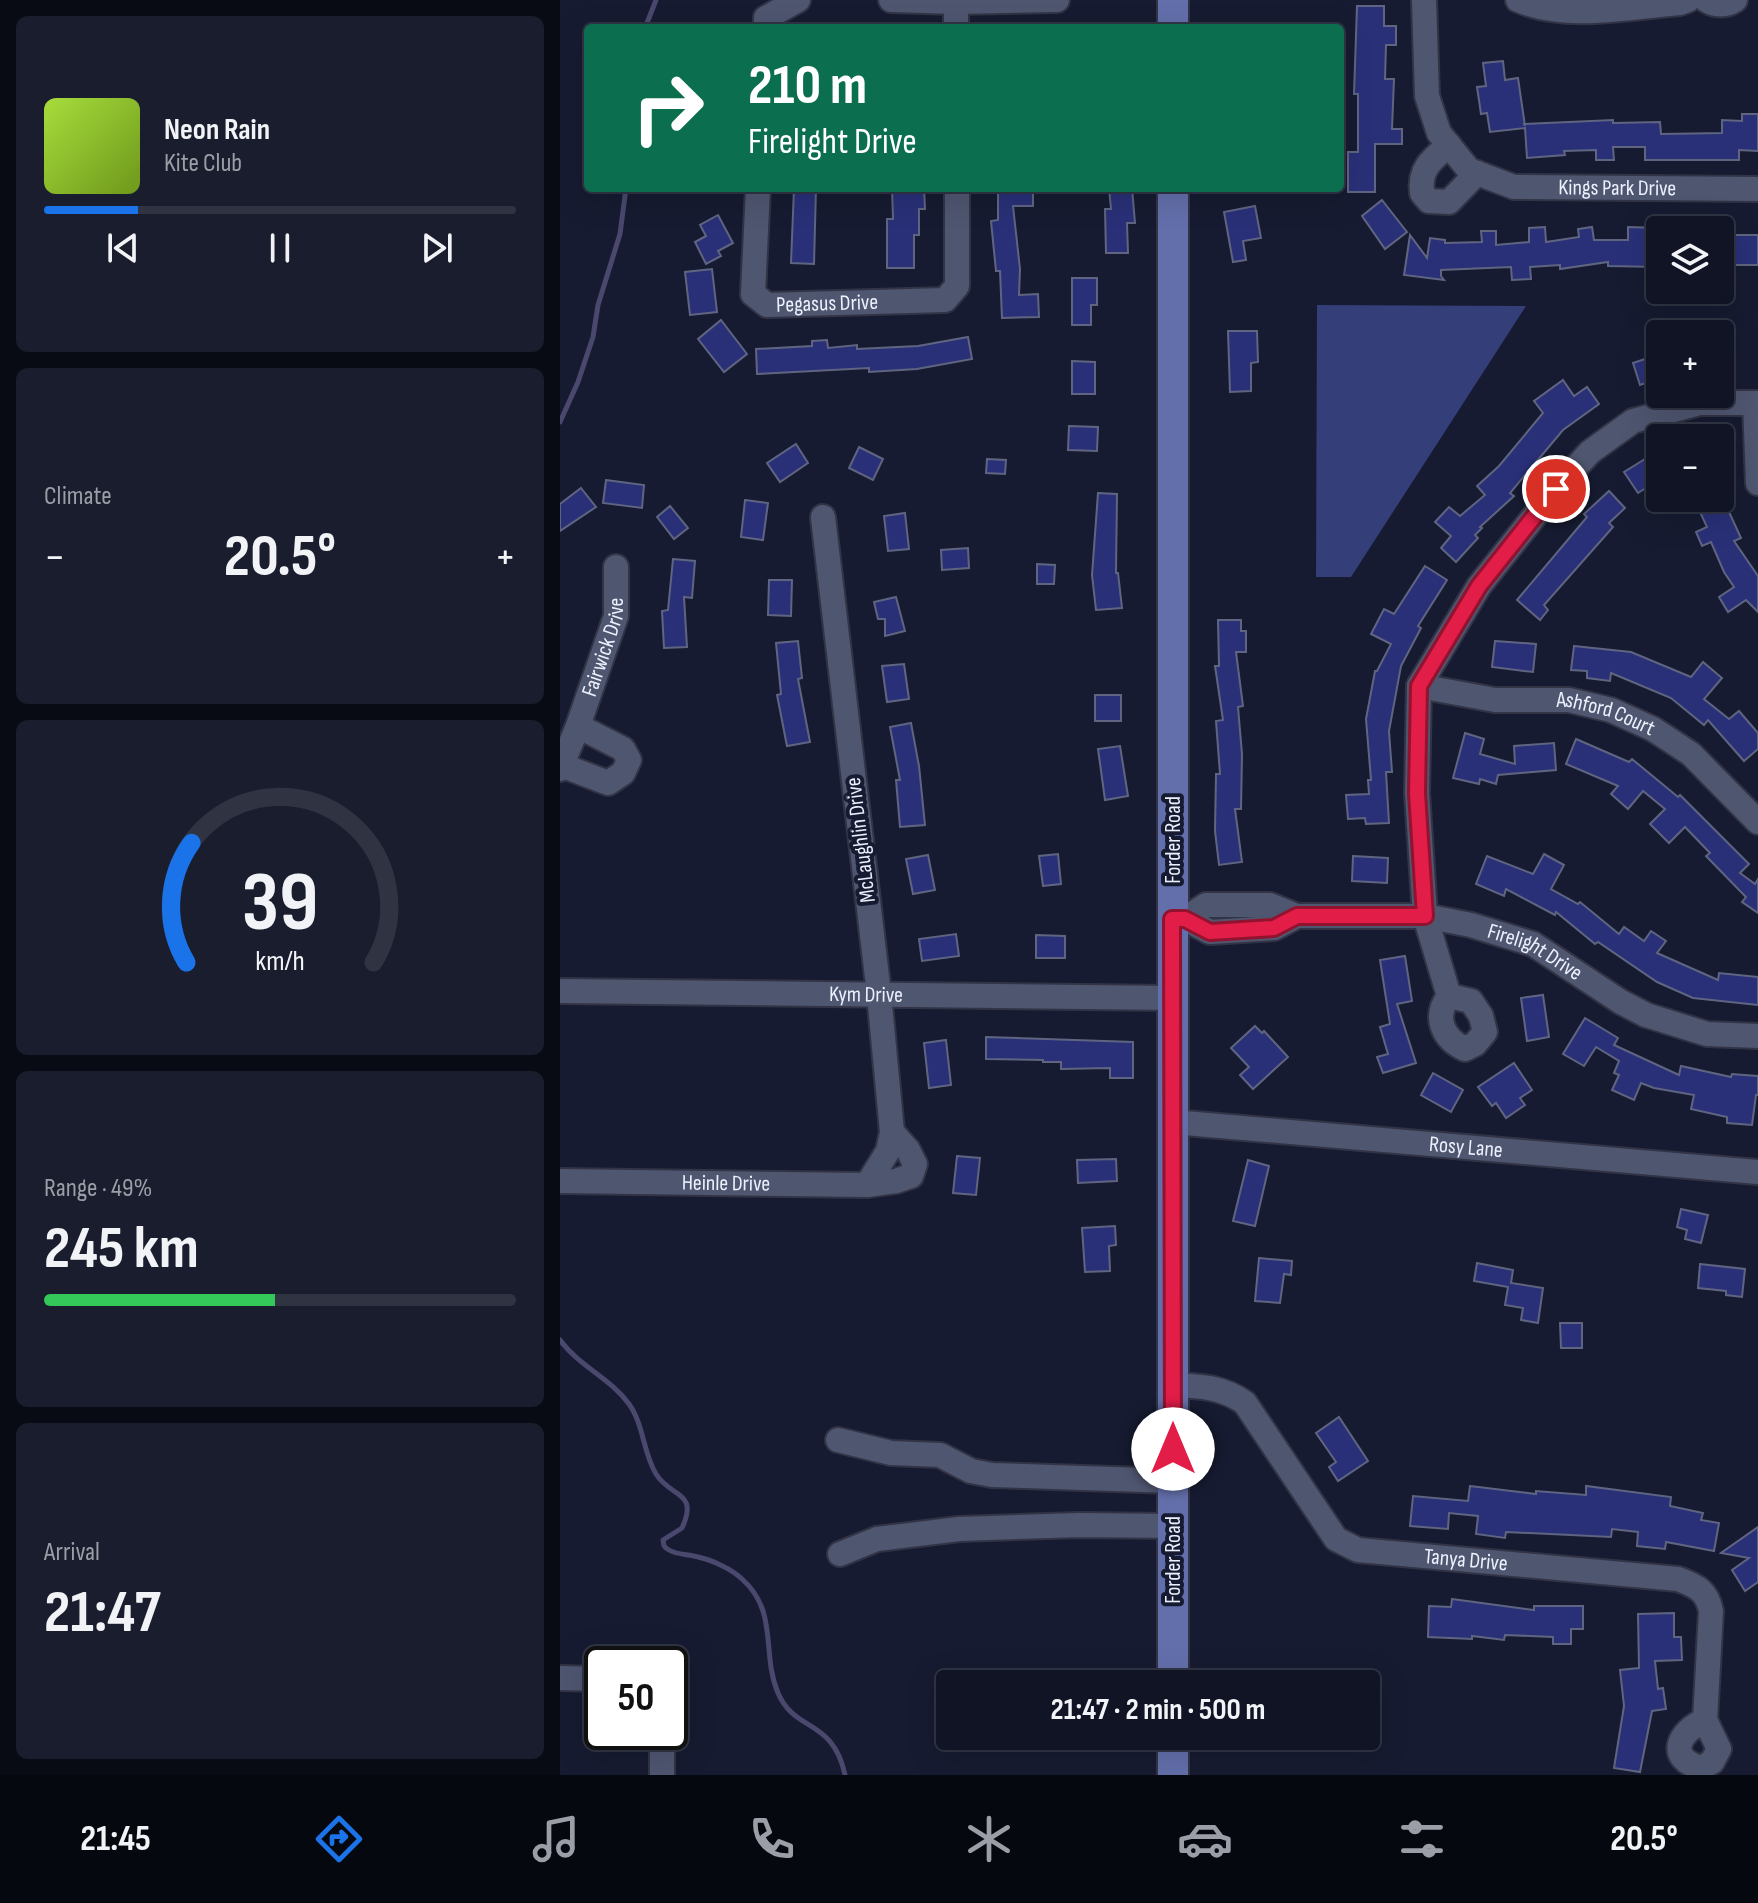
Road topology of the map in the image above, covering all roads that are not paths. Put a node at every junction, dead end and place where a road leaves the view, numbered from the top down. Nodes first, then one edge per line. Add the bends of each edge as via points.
1 (798, 0) edge
2 (891, 0) edge
3 (1057, 0) edge
4 (1173, 0) edge
5 (1424, 0) edge
6 (1518, 0) edge
7 (1688, 0) edge
8 (1706, 0) edge
9 (1735, 0) edge
10 (956, 2) junction
11 (766, 24) edge
12 (956, 24) edge
13 (1173, 24) edge
14 (1449, 145) junction
15 (1477, 173) junction
16 (1758, 189) edge
17 (758, 192) edge
18 (957, 192) edge
19 (1173, 192) edge
20 (1756, 403) edge
21 (1758, 483) edge
22 (823, 517) dead end
23 (616, 567) dead end
24 (1419, 686) junction
25 (578, 726) junction
26 (560, 767) edge
27 (1758, 822) edge
28 (1425, 916) junction
29 (1179, 919) junction
30 (560, 991) edge
31 (879, 994) junction
32 (1449, 996) dead end
33 (1173, 998) junction
34 (1758, 1036) edge
35 (1173, 1122) junction
36 (892, 1132) junction
37 (1758, 1172) edge
38 (560, 1181) edge
39 (867, 1185) junction
40 (1173, 1385) junction
41 (838, 1440) dead end
42 (1173, 1481) junction
43 (1173, 1526) junction
44 (840, 1554) dead end
45 (1173, 1670) edge
46 (560, 1678) edge
47 (584, 1679) edge
48 (1705, 1720) dead end
49 (662, 1750) edge
50 (1173, 1750) edge
51 (662, 1775) edge
52 (1173, 1775) edge

1 - 11 street via 766,18
2 - 10 street
3 - 10 street
4 - 13 main road
5 - 14 street, Kings Park Drive via 1427,96 1439,133
6 - 7 street via 1537,8 1590,11
8 - 9 street via 1728,5
10 - 12 street
14 - 15 street, Kings Park Drive
14 - 15 street via 1422,172 1422,193 1429,201 1449,202
15 - 16 street, Kings Park Drive via 1514,187
17 - 18 street, Pegasus Drive via 753,294 767,305 945,300 957,286
19 - 29 main road, Forder Road
20 - 21 street
20 - 24 street via 1700,403 1633,421 1590,452 1479,586
22 - 31 street, McLaughlin Drive
23 - 25 street, Fairwick Drive via 616,616
24 - 27 street, Ashford Court via 1495,700 1569,700 1611,710 1691,754
24 - 28 street via 1417,793
25 - 26 street, Fairwick Drive
25 - 26 street, Fairwick Drive via 623,749 629,760 623,773 608,783
28 - 29 street, Firelight Drive via 1297,916 1270,905 1206,905
28 - 32 street
28 - 34 street, Firelight Drive via 1533,944 1646,1015 1707,1034
29 - 33 main road, Forder Road
30 - 31 street, Kym Drive
31 - 33 street, Kym Drive
31 - 36 street, McLaughlin Drive
33 - 35 main road, Forder Road
35 - 37 street, Rosy Lane
35 - 40 main road, Forder Road
36 - 39 street, McLaughlin Drive via 888,1151
36 - 39 street, Heinle Drive via 915,1164 911,1176
38 - 39 street, Heinle Drive
40 - 42 main road, Forder Road
40 - 48 street, Tanya Drive via 1209,1386 1245,1403 1336,1539 1358,1550 1678,1579 1698,1587 1709,1598 1711,1611
41 - 42 street via 891,1453 940,1455 992,1475
42 - 43 main road, Forder Road
43 - 44 street via 959,1529 877,1539
43 - 45 main road, Forder Road
46 - 47 street
49 - 51 street
50 - 52 main road

